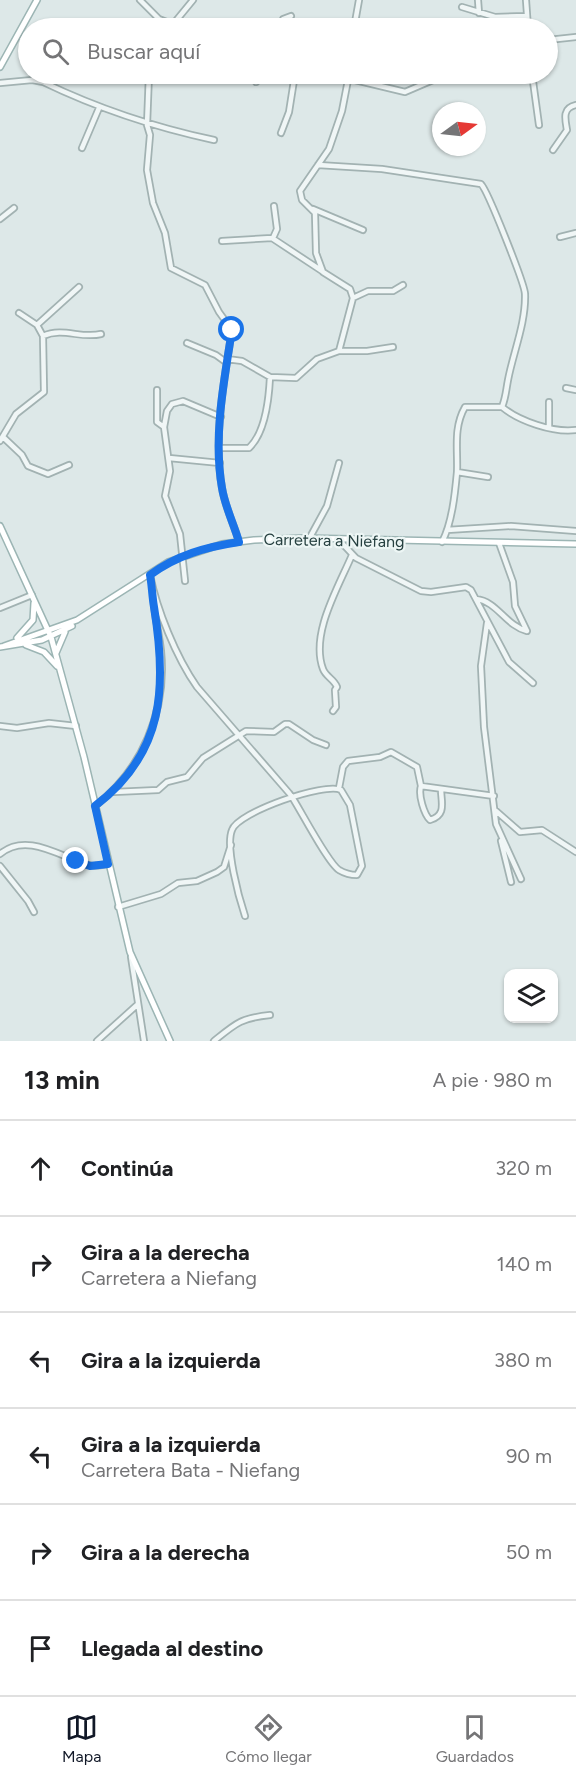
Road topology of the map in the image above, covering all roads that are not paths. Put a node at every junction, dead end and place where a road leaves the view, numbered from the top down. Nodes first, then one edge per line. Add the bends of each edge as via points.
1 (38, 0) edge
2 (140, 0) edge
3 (193, 0) edge
4 (359, 0) edge
5 (478, 0) edge
6 (526, 0) edge
7 (462, 7) dead end
8 (479, 13) junction
9 (291, 16) dead end
10 (526, 16) joint
11 (28, 18) edge
12 (158, 18) edge
13 (178, 18) edge
14 (286, 18) edge
15 (356, 18) edge
16 (18, 35) edge
17 (576, 37) edge
18 (558, 39) edge
19 (0, 67) edge
20 (18, 81) edge
21 (0, 83) edge
22 (47, 84) edge
23 (149, 84) edge
24 (293, 84) edge
25 (347, 84) edge
26 (367, 84) edge
27 (424, 84) edge
28 (533, 84) edge
29 (576, 105) edge
30 (99, 108) junction
31 (147, 125) junction
32 (539, 125) dead end
33 (280, 133) dead end
34 (214, 140) dead end
35 (82, 148) dead end
36 (553, 150) dead end
37 (318, 165) junction
38 (274, 206) dead end
39 (14, 208) dead end
40 (313, 209) junction
41 (0, 219) edge
42 (363, 230) dead end
43 (576, 233) edge
44 (560, 237) dead end
45 (273, 238) junction
46 (222, 241) dead end
47 (323, 272) junction
48 (403, 285) dead end
49 (79, 287) dead end
50 (353, 298) junction
51 (19, 313) dead end
52 (37, 325) junction
53 (101, 334) dead end
54 (43, 336) junction
55 (187, 343) dead end
56 (393, 347) dead end
57 (339, 351) junction
58 (227, 361) junction
59 (270, 377) junction
60 (567, 388) dead end
61 (157, 390) dead end
62 (576, 390) edge
63 (549, 402) dead end
64 (502, 406) junction
65 (221, 417) junction
66 (549, 426) junction
67 (164, 427) junction
68 (576, 430) edge
69 (2, 439) edge
70 (220, 448) junction
71 (169, 459) junction
72 (220, 463) junction
73 (339, 463) dead end
74 (69, 465) dead end
75 (457, 472) junction
76 (488, 477) dead end
77 (0, 526) edge
78 (447, 530) junction
79 (576, 531) edge
80 (309, 539) junction
81 (339, 540) junction
82 (239, 542) junction
83 (442, 542) junction
84 (499, 543) junction
85 (576, 544) edge
86 (184, 555) junction
87 (352, 555) junction
88 (150, 575) junction
89 (185, 581) dead end
90 (153, 589) junction
91 (33, 597) junction
92 (476, 599) junction
93 (0, 608) edge
94 (77, 620) junction
95 (44, 621) junction
96 (487, 623) junction
97 (72, 626) junction
98 (59, 628) junction
99 (50, 634) junction
100 (11, 643) junction
101 (22, 644) junction
102 (2, 646) edge
103 (56, 654) junction
104 (62, 673) junction
105 (533, 683) dead end
106 (333, 711) dead end
107 (0, 726) edge
108 (76, 726) junction
109 (240, 735) junction
110 (326, 744) dead end
111 (421, 786) junction
112 (339, 788) junction
113 (441, 789) junction
114 (114, 792) junction
115 (494, 796) junction
116 (292, 797) junction
117 (95, 806) junction
118 (496, 811) junction
119 (500, 838) junction
120 (232, 843) junction
121 (576, 852) edge
122 (0, 855) edge
123 (108, 864) junction
124 (0, 866) edge
125 (521, 879) dead end
126 (510, 882) dead end
127 (118, 908) junction
128 (34, 912) dead end
129 (245, 916) dead end
130 (130, 952) junction
131 (137, 1005) junction
132 (270, 1015) dead end
133 (97, 1041) edge
134 (144, 1041) edge
135 (170, 1041) edge
136 (214, 1041) edge

1 - 11 main road
2 - 12 street
3 - 13 street
4 - 15 street
5 - 8 street
6 - 10 street
7 - 8 street
8 - 10 street
9 - 14 street
16 - 19 main road
17 - 18 street
20 - 21 street
22 - 30 street
23 - 31 street
24 - 33 street via 289,112
25 - 37 street via 339,121
26 - 27 street via 405,92
28 - 32 street
29 - 36 street via 566,111 567,130
30 - 31 street
30 - 35 street
31 - 34 street
31 - 58 street via 147,170 171,268 202,282 231,325
37 - 40 street via 300,191 302,200
37 - 64 street via 433,176 481,184 486,189 525,294
38 - 45 street via 277,229
39 - 41 street
40 - 42 street
40 - 47 street via 316,253
43 - 44 street
45 - 46 street
45 - 47 street
47 - 50 street via 350,289
48 - 50 street via 393,291 368,291
49 - 52 street
50 - 57 street
51 - 52 street
52 - 54 street
53 - 54 street via 88,338 52,332
54 - 69 street via 44,392 16,414
55 - 58 street
56 - 57 street
57 - 59 street via 317,359 296,378
58 - 59 street via 242,362
58 - 65 street
59 - 70 street via 255,441 249,448
60 - 62 street
61 - 67 street via 157,422
63 - 66 street
64 - 66 street via 509,414
64 - 75 street via 465,407 456,440
65 - 67 street via 177,401 167,411
65 - 70 street
66 - 68 street
67 - 71 street
69 - 74 street via 22,455 28,466 48,474
70 - 72 street
71 - 72 street
71 - 86 street via 165,496
72 - 82 street via 224,497
73 - 80 street via 327,506
75 - 76 street
75 - 78 street
77 - 91 main road
78 - 79 street via 511,525
78 - 83 street
80 - 81 main road, Carretera a Niefang
80 - 82 main road, Carretera a Niefang
81 - 83 main road, Carretera a Niefang
81 - 87 street
82 - 86 main road, Carretera a Niefang
83 - 84 main road, Carretera a Niefang
84 - 85 main road, Carretera a Niefang
84 - 92 street via 513,582 515,606 527,632 485,600
86 - 88 main road, Carretera a Niefang
86 - 89 street
87 - 92 street via 421,591 466,587
87 - 106 street via 322,622 323,669 337,687
88 - 90 street
88 - 94 main road, Carretera a Niefang
90 - 109 street via 187,673
90 - 114 street via 162,683 156,715 142,750
91 - 93 street
91 - 95 main road
91 - 100 main road via 33,621
92 - 96 street
94 - 97 main road
94 - 98 main road
95 - 98 main road
95 - 99 main road
96 - 105 street via 509,662
96 - 115 street via 481,666 484,727
97 - 99 main road
97 - 103 main road via 63,633
98 - 99 main road
99 - 100 main road
99 - 101 main road
99 - 103 main road
100 - 102 main road
101 - 102 main road
101 - 104 main road via 44,652
103 - 104 main road
104 - 108 main road
107 - 108 street
108 - 117 main road
109 - 110 street via 246,731 274,732 289,724
109 - 114 street via 203,758 191,774 167,782 158,790
109 - 116 street
111 - 112 street via 417,767 391,752 348,761
111 - 113 street
111 - 113 street via 424,812 430,820 441,812
112 - 116 street
112 - 116 street via 353,819 362,866 357,875 334,866
113 - 115 street
114 - 117 street
115 - 118 street
116 - 120 street via 240,819 232,827
117 - 123 main road
118 - 119 street
118 - 121 street via 520,832 542,830
119 - 125 street
119 - 126 street
120 - 127 street via 224,867 218,872 197,881 178,883 160,894
120 - 129 street via 234,884
122 - 123 street via 17,848 40,846 90,866
123 - 127 main road
124 - 128 street
127 - 130 main road
130 - 131 street
130 - 135 main road
131 - 133 street
131 - 134 street
132 - 136 street via 247,1017 225,1029

